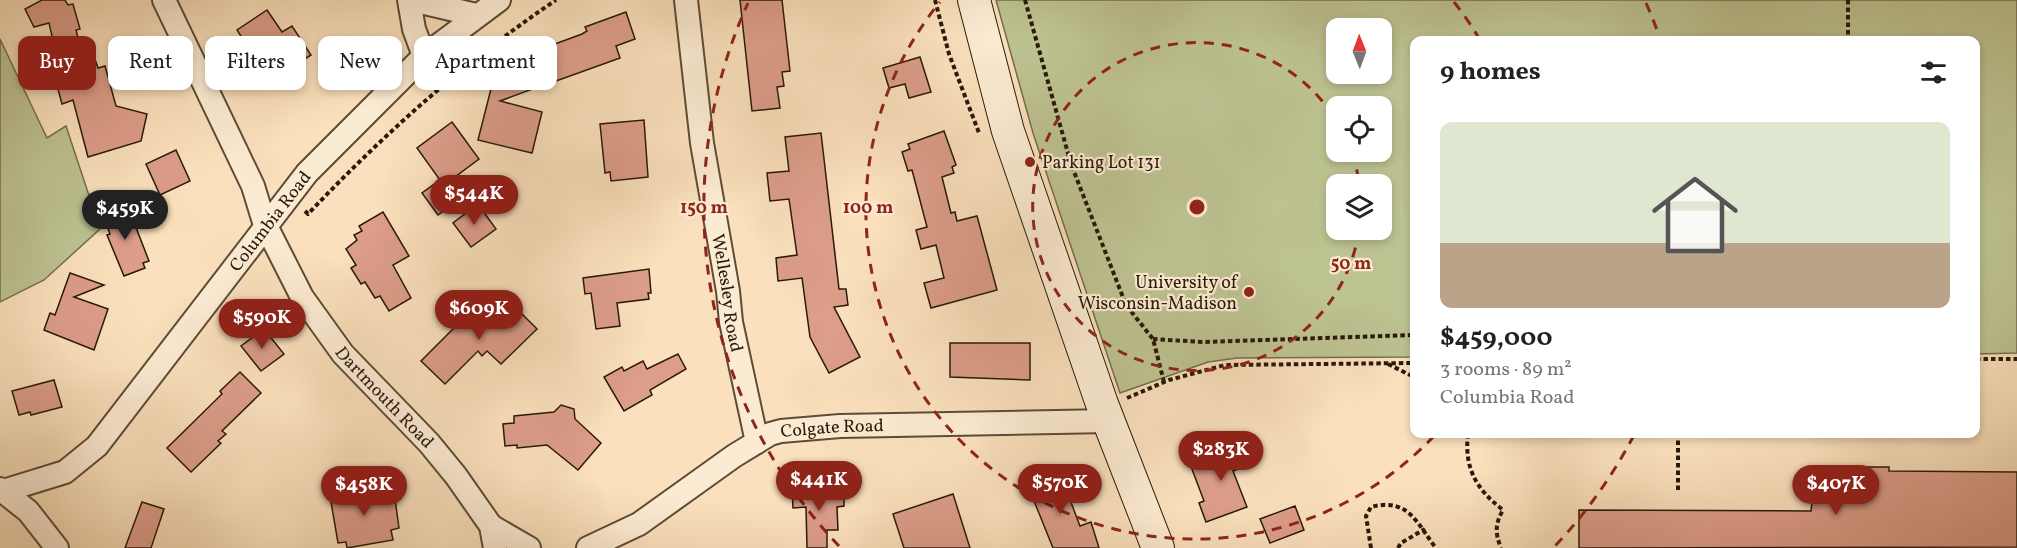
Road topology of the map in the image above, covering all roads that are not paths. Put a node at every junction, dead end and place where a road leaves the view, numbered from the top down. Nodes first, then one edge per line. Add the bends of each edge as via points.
1 (164, 0) edge
2 (410, 0) edge
3 (499, 0) edge
4 (686, 0) edge
5 (974, 0) edge
6 (476, 15) junction
7 (417, 36) edge
8 (449, 36) edge
9 (414, 66) edge
10 (266, 226) junction
11 (1106, 413) junction
12 (757, 442) junction
13 (1, 491) edge
14 (493, 537) edge
15 (57, 548) edge
16 (529, 548) edge
17 (588, 548) edge
18 (1158, 548) edge

1 - 10 street, Dartmouth Road via 253,186
2 - 6 street
2 - 7 street
3 - 6 street, Columbia Road
4 - 12 street, Wellesley Road via 702,143 731,322
5 - 11 street via 1008,131
6 - 8 street, Columbia Road
9 - 10 street, Columbia Road via 331,147
10 - 13 street, Columbia Road via 97,446 65,472
10 - 14 street, Dartmouth Road via 291,278 318,321 350,361 429,443 482,510
11 - 12 street, Colgate Road via 840,426 781,431
11 - 18 street
12 - 17 street, Colgate Road via 639,524
13 - 15 street via 28,511
14 - 16 street, Dartmouth Road

